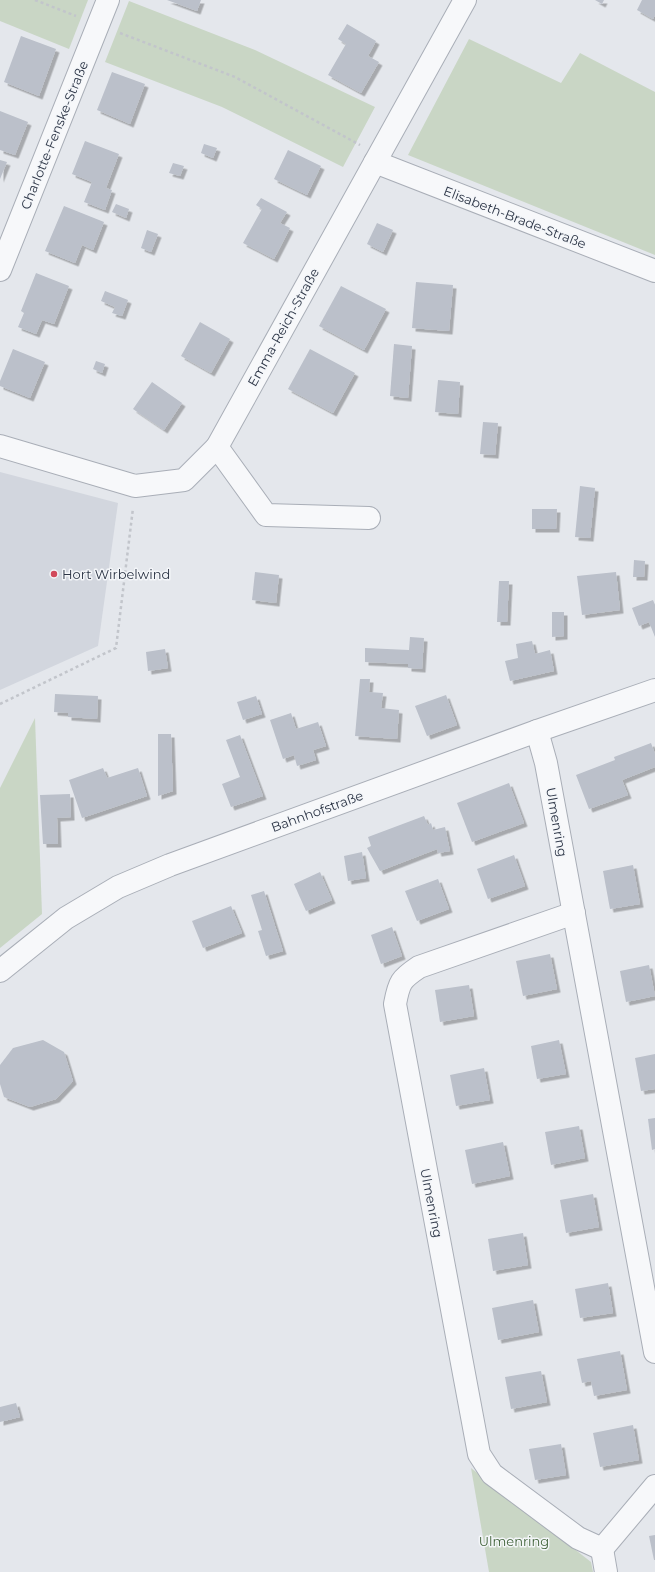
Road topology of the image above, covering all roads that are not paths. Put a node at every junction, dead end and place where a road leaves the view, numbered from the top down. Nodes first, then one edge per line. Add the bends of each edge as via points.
1 (108, 0) edge
2 (465, 0) edge
3 (375, 162) junction
4 (0, 270) edge
5 (655, 271) edge
6 (0, 446) edge
7 (217, 447) junction
8 (369, 518) dead end
9 (655, 690) edge
10 (537, 732) junction
11 (574, 913) junction
12 (0, 971) edge
13 (655, 1352) edge
14 (655, 1486) edge
15 (602, 1549) junction
16 (606, 1572) edge

1 - 4 street, Charlotte-Fenske-Straße
2 - 3 street, Emma-Reich-Straße
3 - 5 street, Elisabeth-Brade-Straße
3 - 7 street, Emma-Reich-Straße
6 - 7 street, Emma-Reich-Straße via 135,486 184,480
7 - 8 street via 266,515
9 - 10 street, Bahnhofstraße
10 - 11 street, Ulmenring via 546,763
10 - 12 street, Bahnhofstraße via 170,865 118,887 66,918
11 - 13 street, Ulmenring
11 - 15 street, Ulmenring via 419,967 405,976 398,989 395,1004 479,1454 492,1474 578,1538
14 - 15 street
15 - 16 street

